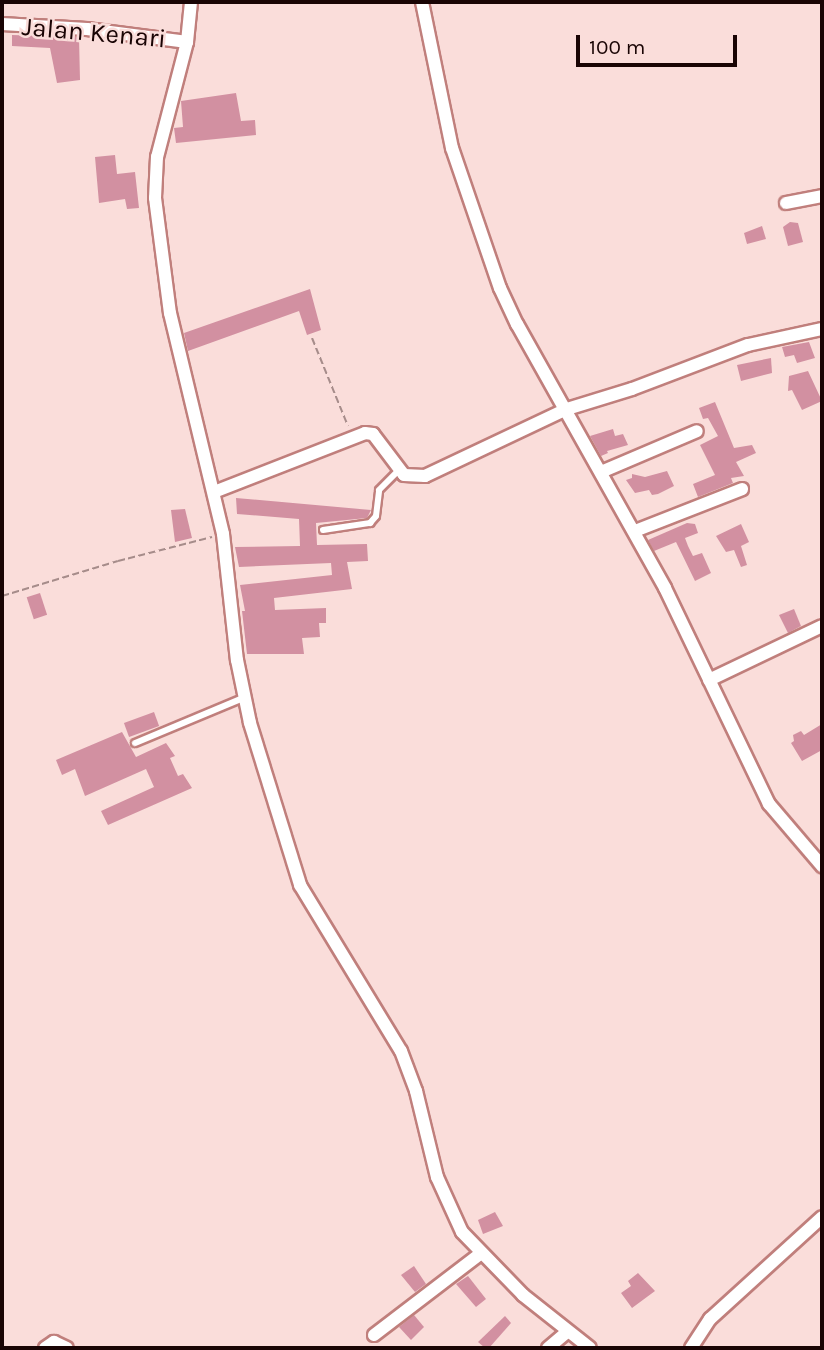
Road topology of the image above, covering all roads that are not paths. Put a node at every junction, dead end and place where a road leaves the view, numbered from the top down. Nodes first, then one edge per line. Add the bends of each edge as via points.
1 (191, 2) edge
2 (422, 2) edge
3 (2, 24) edge
4 (187, 42) junction
5 (822, 196) edge
6 (786, 204) dead end
7 (822, 328) edge
8 (567, 409) junction
9 (697, 431) dead end
10 (399, 470) junction
11 (601, 472) junction
12 (742, 489) dead end
13 (214, 492) junction
14 (323, 530) dead end
15 (635, 531) junction
16 (822, 626) edge
17 (709, 680) junction
18 (243, 698) junction
19 (135, 743) dead end
20 (822, 866) edge
21 (822, 1217) edge
22 (480, 1254) junction
23 (567, 1332) junction
24 (373, 1335) dead end
25 (46, 1348) edge
26 (67, 1348) edge
27 (548, 1348) edge
28 (590, 1348) edge
29 (691, 1348) edge

1 - 4 street
2 - 8 street via 452,148 500,288
3 - 4 street, Jalan Kenari
4 - 13 street via 157,157 155,198 170,313
5 - 6 street
7 - 8 street via 748,345
8 - 10 street via 435,472 416,477
8 - 11 street
9 - 11 street
10 - 13 street via 373,434 354,436
10 - 14 lane via 379,491 376,516 370,523
11 - 15 street
12 - 15 street
13 - 18 street
15 - 17 street
16 - 17 street
17 - 20 street via 769,804
18 - 19 lane
18 - 22 street via 300,886 401,1051 446,1201 462,1233
21 - 29 street via 710,1319
22 - 23 street
22 - 24 street
23 - 27 street
23 - 28 street
25 - 26 street via 52,1342

